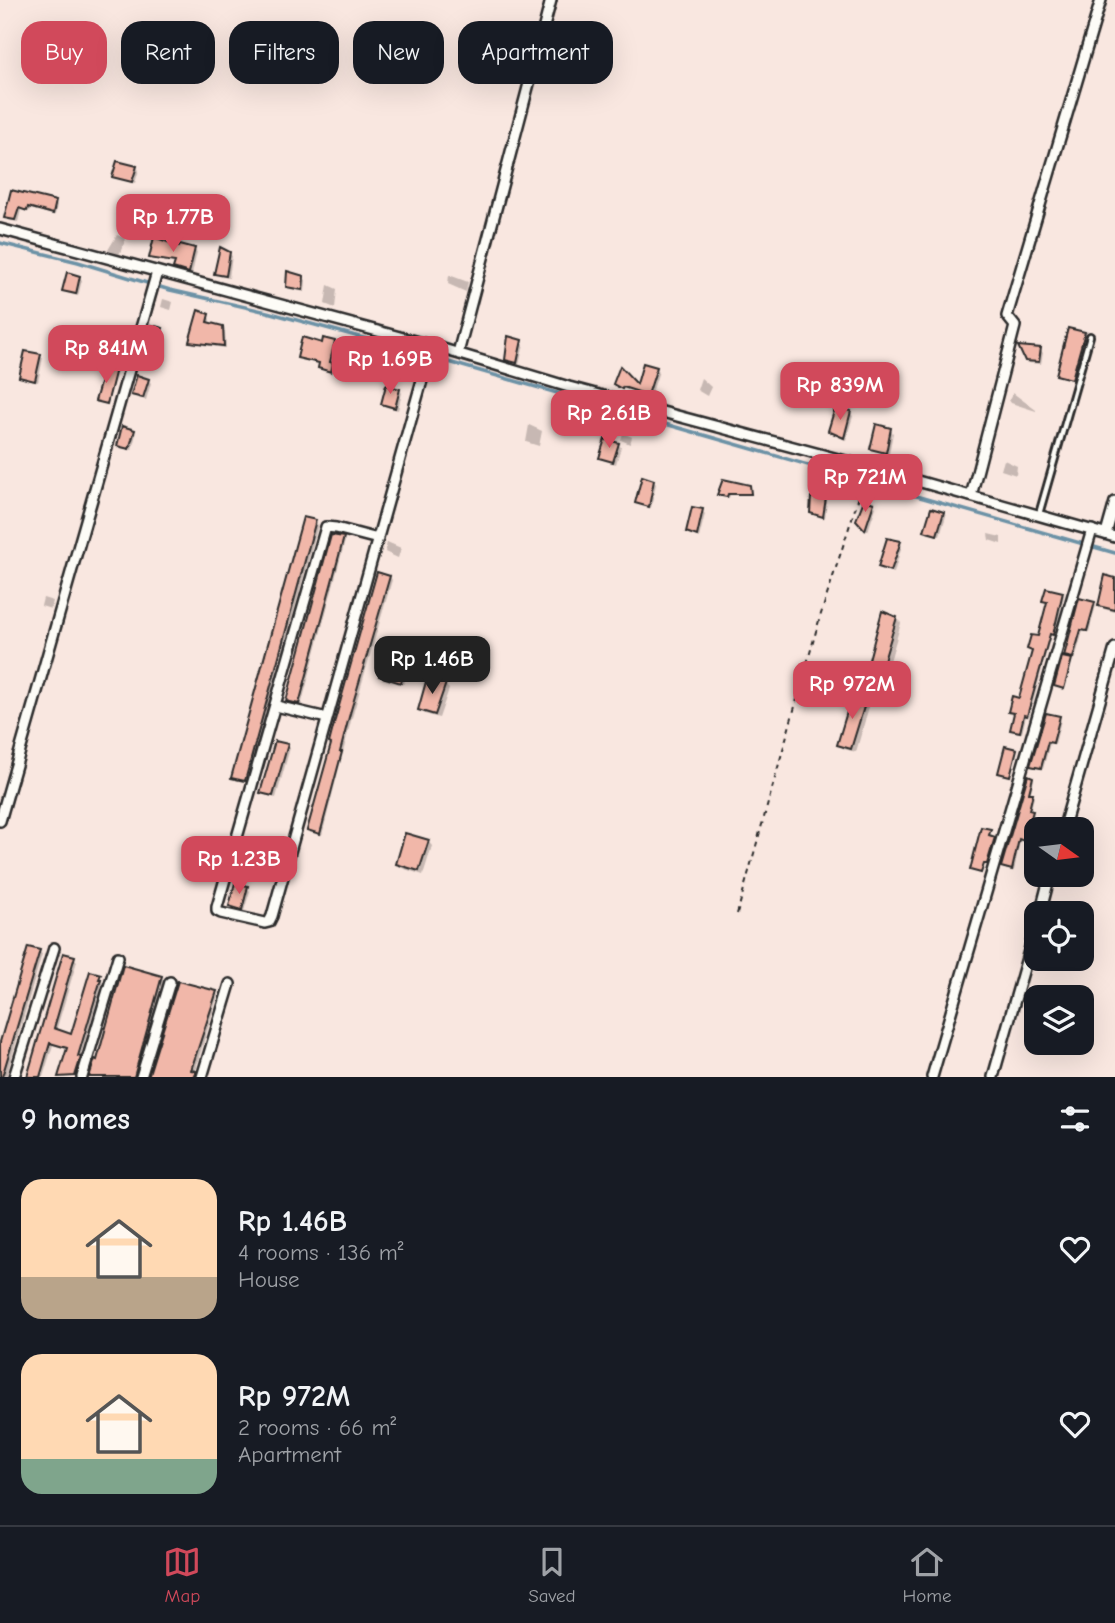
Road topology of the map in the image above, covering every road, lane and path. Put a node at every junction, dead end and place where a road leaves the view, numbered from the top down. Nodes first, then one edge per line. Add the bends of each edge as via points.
1 (551, 0) edge
2 (1101, 0) edge
3 (0, 229) edge
4 (156, 275) junction
5 (1090, 335) dead end
6 (432, 348) junction
7 (458, 354) junction
8 (866, 474) dead end
9 (971, 496) junction
10 (1115, 502) edge
11 (1039, 515) junction
12 (1091, 533) junction
13 (1110, 536) edge
14 (378, 539) junction
15 (1115, 648) edge
16 (276, 706) junction
17 (327, 718) junction
18 (1067, 817) edge
19 (0, 821) edge
20 (737, 914) dead end
21 (54, 948) dead end
22 (118, 957) dead end
23 (1024, 968) edge
24 (170, 982) dead end
25 (230, 984) dead end
26 (14, 1077) edge
27 (82, 1077) edge
28 (141, 1077) edge
29 (202, 1077) edge
30 (932, 1077) edge
31 (993, 1077) edge

1 - 7 street
2 - 9 street via 1007,316 1015,326
3 - 4 street
4 - 6 street
4 - 19 street
5 - 11 lane
6 - 7 street
6 - 14 street
7 - 9 street
8 - 20 path via 820,617
9 - 11 street
10 - 13 street
11 - 12 street
12 - 13 street
12 - 30 street
14 - 16 street via 326,527
14 - 17 street
15 - 18 street
16 - 17 street
16 - 17 street via 217,907 220,913 269,922
21 - 26 street
22 - 27 street
23 - 31 street
24 - 28 street
25 - 29 street

